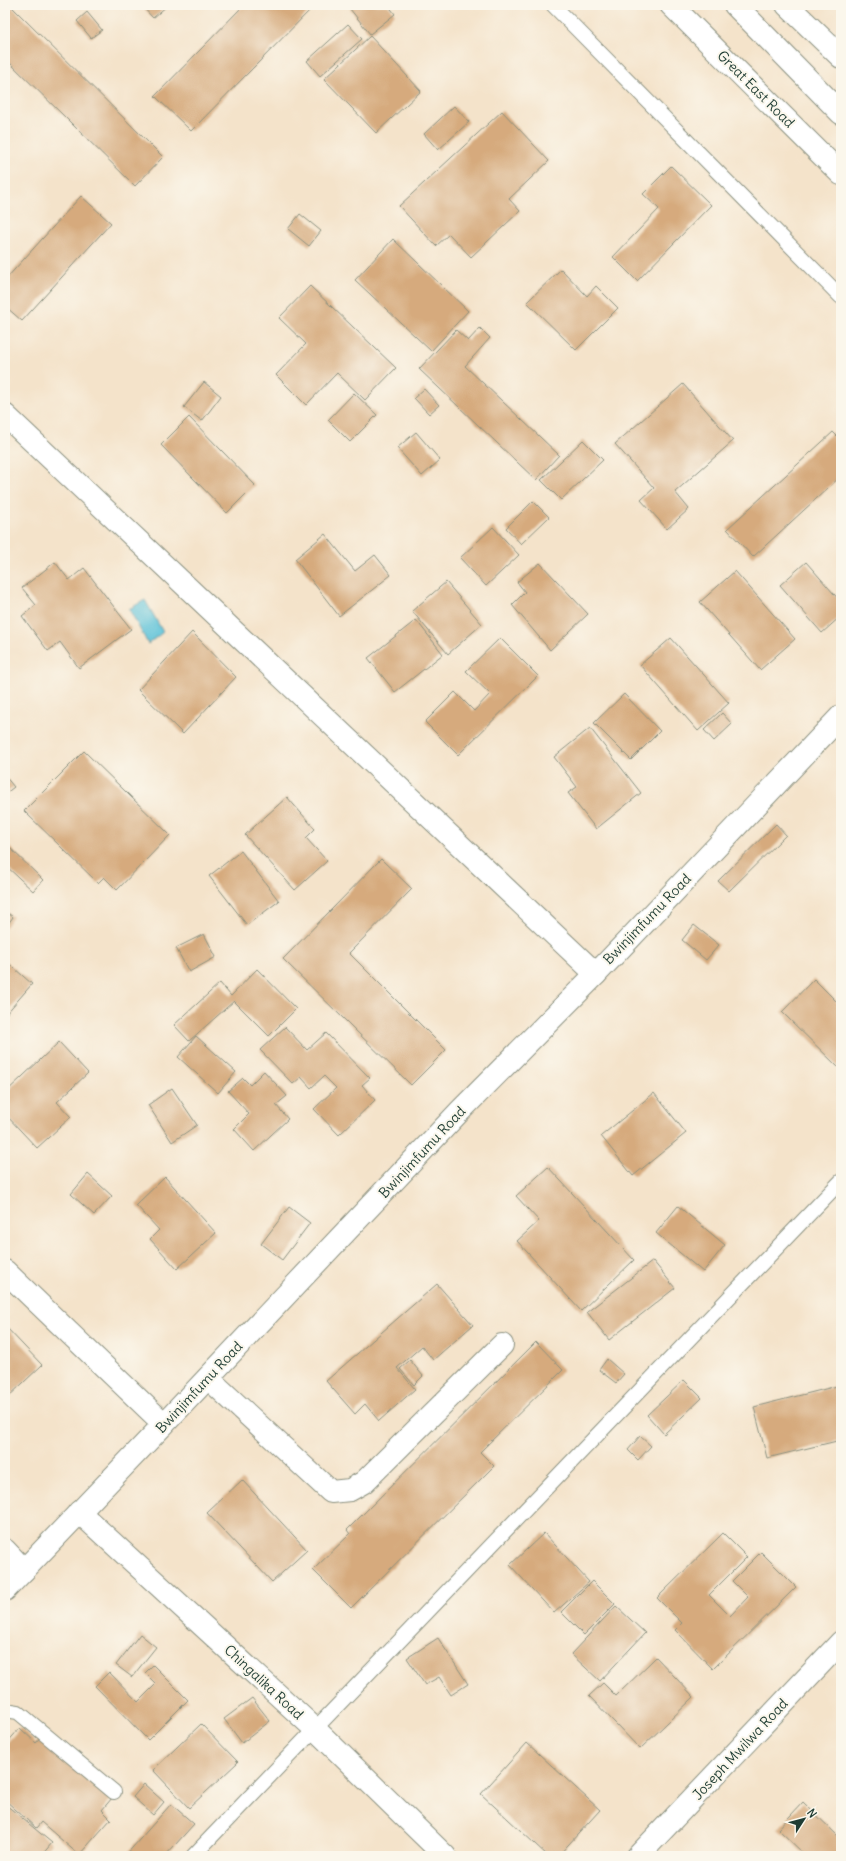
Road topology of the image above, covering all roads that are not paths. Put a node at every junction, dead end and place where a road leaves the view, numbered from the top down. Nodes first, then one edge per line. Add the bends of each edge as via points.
1 (553, 5) edge
2 (671, 5) edge
3 (736, 5) edge
4 (787, 5) edge
5 (841, 57) edge
6 (841, 113) edge
7 (841, 174) edge
8 (841, 297) edge
9 (5, 415) edge
10 (841, 716) edge
11 (596, 974) junction
12 (841, 1181) edge
13 (5, 1271) edge
14 (502, 1345) dead end
15 (208, 1378) junction
16 (164, 1424) junction
17 (79, 1512) junction
18 (5, 1550) edge
19 (24, 1570) junction
20 (5, 1590) edge
21 (841, 1642) edge
22 (5, 1710) edge
23 (315, 1729) junction
24 (114, 1792) dead end
25 (193, 1856) edge
26 (445, 1856) edge
27 (638, 1856) edge

1 - 8 lane
2 - 7 street, Great East Road
3 - 6 street
4 - 5 street
9 - 11 street
10 - 11 street, Bwinjimfumu Road
11 - 15 street, Bwinjimfumu Road via 459,1112
12 - 23 lane
13 - 16 street
14 - 15 street via 364,1482 350,1490 331,1492
15 - 16 street, Bwinjimfumu Road
16 - 17 street, Bwinjimfumu Road
17 - 19 street, Bwinjimfumu Road
17 - 23 street, Chingalika Road
18 - 19 street
19 - 20 street, Bwinjimfumu Road
21 - 27 street, Joseph Mwilwa Road
22 - 24 lane via 18,1712
23 - 25 lane
23 - 26 street, Chingalika Road

